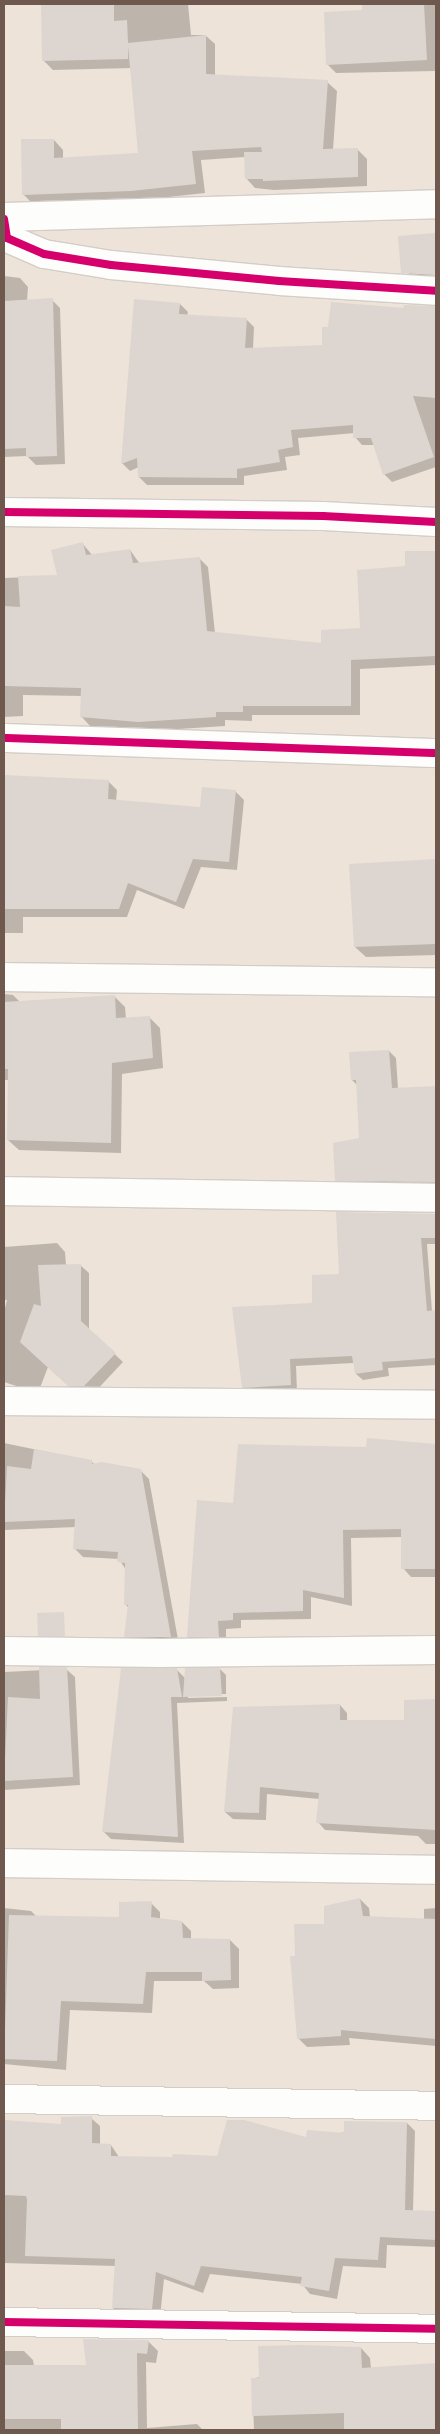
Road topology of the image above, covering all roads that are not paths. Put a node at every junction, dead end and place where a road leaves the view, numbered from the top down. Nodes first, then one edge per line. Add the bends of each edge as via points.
1 (436, 204) edge
2 (4, 218) edge
3 (436, 290) edge
4 (4, 512) edge
5 (436, 522) edge
6 (4, 738) edge
7 (436, 753) edge
8 (4, 977) edge
9 (436, 982) edge
10 (4, 1191) edge
11 (436, 1198) edge
12 (4, 1401) edge
13 (436, 1405) edge
14 (436, 1650) edge
15 (4, 1651) edge
16 (4, 1864) edge
17 (436, 1870) edge
18 (4, 2099) edge
19 (436, 2106) edge
20 (4, 2322) edge
21 (436, 2328) edge

1 - 2 street
2 - 3 street via 7,238 44,254 101,264 278,281
4 - 5 street via 323,516
6 - 7 street
8 - 9 street
10 - 11 street
12 - 13 street
14 - 15 street
16 - 17 street
18 - 19 street
20 - 21 street

